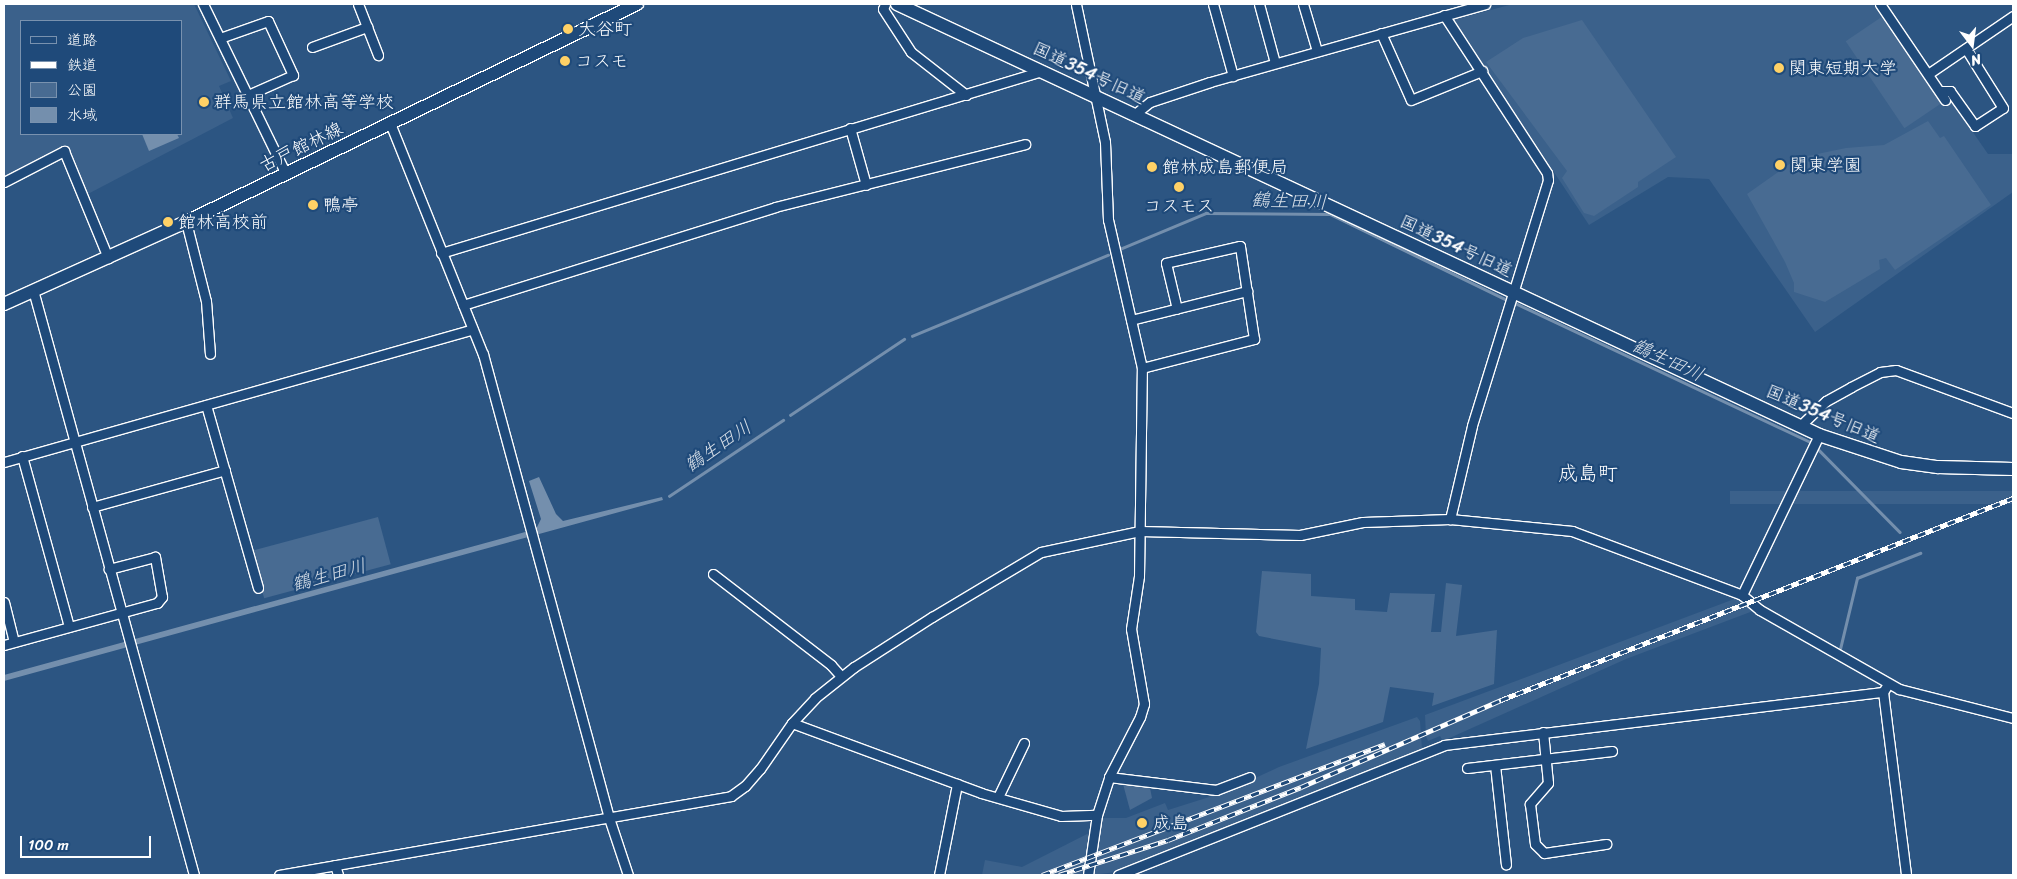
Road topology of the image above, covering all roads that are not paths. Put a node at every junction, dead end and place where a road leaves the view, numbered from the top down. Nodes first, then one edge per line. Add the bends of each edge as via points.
1 (203, 4) edge
2 (358, 4) edge
3 (638, 4) edge
4 (885, 4) edge
5 (897, 4) edge
6 (1076, 4) edge
7 (1213, 4) edge
8 (1258, 4) edge
9 (1303, 4) edge
10 (1485, 4) edge
11 (1880, 4) edge
12 (1444, 15) junction
13 (2013, 16) edge
14 (368, 27) junction
15 (1381, 33) junction
16 (220, 38) junction
17 (312, 48) dead end
18 (1966, 48) junction
19 (1317, 51) junction
20 (378, 55) dead end
21 (1275, 63) junction
22 (1042, 70) junction
23 (1482, 71) junction
24 (1928, 74) junction
25 (1233, 76) junction
26 (1940, 91) junction
27 (248, 95) junction
28 (966, 95) junction
29 (1097, 97) junction
30 (1945, 100) dead end
31 (1135, 114) junction
32 (390, 123) junction
33 (850, 128) junction
34 (1025, 144) dead end
35 (286, 174) junction
36 (4, 182) edge
37 (866, 185) junction
38 (186, 222) junction
39 (441, 252) junction
40 (108, 258) junction
41 (33, 290) junction
42 (1247, 291) junction
43 (1513, 292) junction
44 (4, 304) edge
45 (463, 305) junction
46 (1177, 310) junction
47 (1132, 320) junction
48 (473, 329) junction
49 (210, 354) dead end
50 (1142, 368) junction
51 (206, 406) junction
52 (2013, 414) edge
53 (1800, 426) junction
54 (1819, 435) junction
55 (74, 441) junction
56 (22, 456) junction
57 (4, 462) edge
58 (2013, 469) edge
59 (224, 470) junction
60 (92, 507) junction
61 (1450, 519) junction
62 (1140, 531) junction
63 (109, 569) junction
64 (713, 574) dead end
65 (258, 588) dead end
66 (1742, 595) junction
67 (4, 602) edge
68 (121, 612) junction
69 (69, 627) junction
70 (14, 642) junction
71 (4, 645) edge
72 (841, 676) junction
73 (1885, 688) junction
74 (2013, 718) edge
75 (792, 723) junction
76 (1543, 732) junction
77 (1024, 743) dead end
78 (1612, 751) dead end
79 (1546, 759) junction
80 (1495, 765) junction
81 (1467, 768) dead end
82 (1109, 777) junction
83 (1250, 777) dead end
84 (957, 784) junction
85 (998, 797) junction
86 (1097, 815) junction
87 (610, 818) junction
88 (1606, 844) dead end
89 (1506, 864) dead end
90 (335, 865) junction
91 (194, 875) edge
92 (279, 875) edge
93 (338, 875) edge
94 (628, 875) edge
95 (939, 875) edge
96 (1088, 875) edge
97 (1118, 875) edge
98 (1906, 875) edge

1 - 16 street
2 - 14 street
3 - 32 street, 古戸館林線
4 - 28 street via 883,9 911,52
5 - 22 street, 国道354号旧道
6 - 29 street
7 - 25 street
8 - 21 street
9 - 19 street
10 - 12 street
11 - 24 street
12 - 15 street
12 - 23 street
13 - 18 street
14 - 17 street
14 - 20 street
15 - 19 street
15 - 23 street via 1410,100
16 - 27 street
16 - 27 street via 268,21 293,75
18 - 24 street
18 - 26 street via 2003,108 1975,126 1950,91
19 - 21 street
21 - 25 street
22 - 28 street
22 - 29 street, 国道354号旧道
23 - 43 street via 1547,172 1548,180
24 - 26 street
25 - 31 street via 1150,102
26 - 30 street
27 - 35 street
28 - 33 street
29 - 31 street, 国道354号旧道
29 - 47 street via 1105,142 1108,220
31 - 43 street, 国道354号旧道
32 - 35 street, 古戸館林線
32 - 39 street
33 - 37 street
33 - 39 street
34 - 37 street
35 - 38 street, 古戸館林線
36 - 40 street via 64,151
37 - 45 street via 775,207
38 - 40 street, 古戸館林線
38 - 49 street via 206,301
39 - 45 street
40 - 41 street, 古戸館林線
41 - 44 street, 古戸館林線
41 - 55 street
42 - 46 street
42 - 46 street via 1240,246 1166,263
42 - 50 street via 1254,339
43 - 53 street, 国道354号旧道
43 - 61 street via 1472,426
45 - 48 street
46 - 47 street
47 - 50 street
48 - 51 street
48 - 87 street via 483,354
50 - 62 street
51 - 55 street
51 - 59 street
52 - 53 street via 1896,370 1880,372 1826,401
53 - 54 street, 国道354号旧道
54 - 58 street, 国道354号旧道 via 1901,462 1938,467
54 - 66 street
55 - 56 street
55 - 60 street
56 - 57 street
56 - 69 street
59 - 60 street
59 - 65 street
60 - 63 street
61 - 62 street via 1363,522 1300,535
61 - 66 street via 1572,532
62 - 72 street via 1041,552
62 - 82 street via 1139,576 1131,629 1144,704
63 - 68 street
63 - 68 street via 154,557 162,597 157,603
64 - 72 street
66 - 73 street via 1760,610
67 - 70 street
68 - 69 street
68 - 91 street
69 - 70 street
70 - 71 street
72 - 75 street
73 - 74 street
73 - 76 street
73 - 98 street
75 - 84 street
75 - 87 street via 760,769 731,796
76 - 79 street
76 - 97 street via 1426,750 1320,797
77 - 85 street
78 - 79 street
79 - 80 street
79 - 88 street via 1548,784 1530,804 1534,844 1544,853
80 - 81 street
80 - 89 street
82 - 83 street via 1216,790
82 - 86 street
84 - 85 street
84 - 95 street
85 - 86 street via 1061,816
86 - 96 street
87 - 90 street
87 - 94 street
90 - 92 street
90 - 93 street

